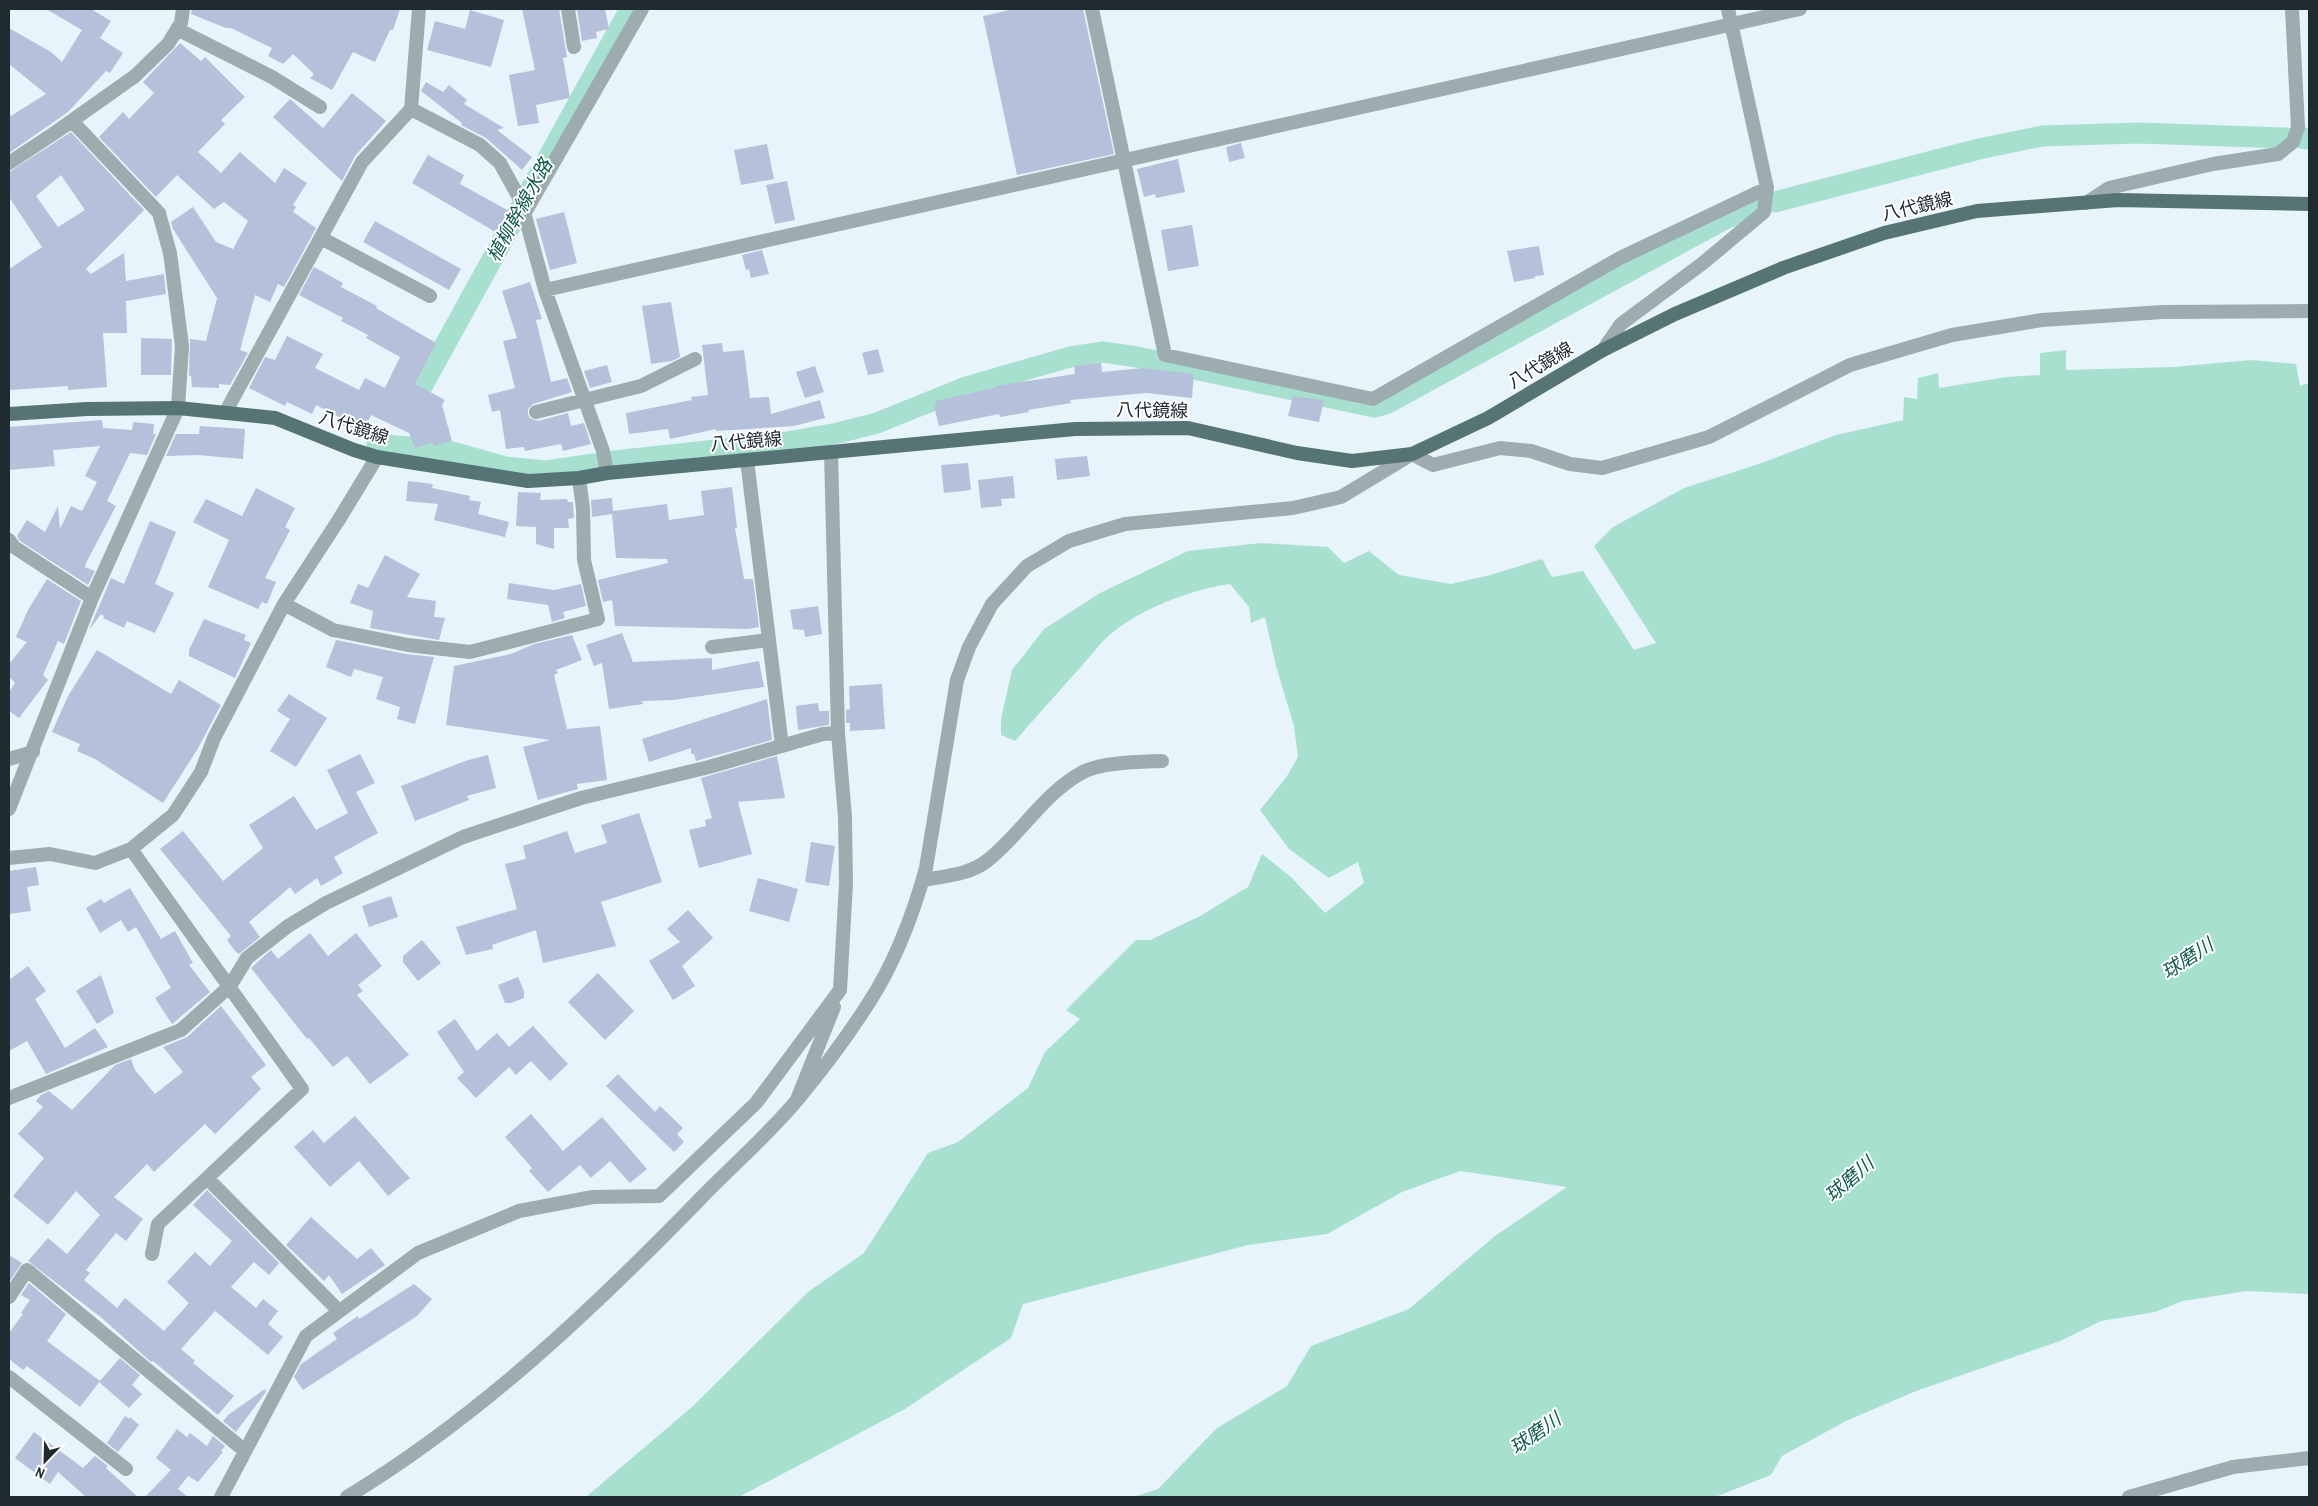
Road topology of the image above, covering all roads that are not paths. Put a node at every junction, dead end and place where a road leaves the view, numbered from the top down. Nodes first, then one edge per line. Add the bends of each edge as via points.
1 (183, 9) edge
2 (419, 9) edge
3 (568, 9) edge
4 (642, 9) edge
5 (1092, 9) edge
6 (1728, 9) edge
7 (1800, 9) edge
8 (2292, 9) edge
9 (1732, 24) junction
10 (177, 29) junction
11 (574, 47) dead end
12 (320, 107) dead end
13 (411, 109) junction
14 (72, 121) junction
15 (1124, 161) junction
16 (9, 162) edge
17 (1767, 188) junction
18 (2086, 203) junction
19 (2309, 204) edge
20 (524, 214) junction
21 (321, 238) junction
22 (545, 290) junction
23 (430, 296) dead end
24 (2309, 311) edge
25 (1603, 350) junction
26 (695, 359) dead end
27 (583, 400) junction
28 (178, 408) junction
29 (536, 412) dead end
30 (225, 413) junction
31 (9, 414) edge
32 (831, 452) junction
33 (1412, 454) junction
34 (377, 457) junction
35 (747, 460) junction
36 (607, 473) junction
37 (579, 478) junction
38 (9, 540) edge
39 (92, 598) junction
40 (284, 604) junction
41 (769, 640) junction
42 (712, 647) dead end
43 (838, 733) junction
44 (782, 746) junction
45 (32, 752) junction
46 (9, 759) edge
47 (1162, 761) dead end
48 (9, 809) edge
49 (131, 849) junction
50 (9, 858) edge
51 (923, 880) junction
52 (230, 986) junction
53 (840, 990) junction
54 (9, 1098) edge
55 (797, 1100) junction
56 (207, 1178) junction
57 (152, 1254) dead end
58 (9, 1297) edge
59 (338, 1310) junction
60 (9, 1377) edge
61 (245, 1452) junction
62 (2309, 1458) edge
63 (126, 1469) dead end
64 (221, 1497) edge
65 (347, 1497) edge
66 (2130, 1497) edge

1 - 10 street
2 - 13 street
3 - 11 street
4 - 20 street
5 - 15 street
6 - 9 street
7 - 9 street
8 - 18 street via 2298,128 2293,142 2278,154 2213,164 2109,188
9 - 15 street
9 - 17 street
10 - 12 street via 272,77
10 - 14 street via 168,44 135,76
13 - 20 street via 480,145 500,162 521,201
13 - 21 street via 362,162
14 - 16 street
14 - 28 street via 159,213 170,253 182,346
15 - 17 street via 1165,355 1372,399 1620,258
15 - 22 street
17 - 25 street via 1764,212 1621,324
18 - 19 main road, 八代鏡線 via 2118,200
18 - 25 main road, 八代鏡線 via 1977,211 1884,232 1774,272 1675,314
20 - 22 street
21 - 23 street
21 - 30 street
22 - 27 street
24 - 33 street via 2163,312 2042,320 1952,335 1850,365 1709,437 1602,468 1570,464 1531,451 1500,448 1433,465
25 - 33 main road, 八代鏡線 via 1488,418
26 - 27 street via 641,386
27 - 29 street
27 - 36 street via 603,451
28 - 30 main road, 八代鏡線
28 - 31 main road, 八代鏡線
28 - 39 street
30 - 34 main road, 八代鏡線 via 275,418
32 - 33 main road, 八代鏡線 via 1076,429 1188,428 1297,453 1352,461
32 - 35 main road, 八代鏡線
32 - 43 street
33 - 51 street via 1340,496 1293,508 1125,524 1069,541 1028,566 992,604 969,647 958,680
34 - 37 main road, 八代鏡線 via 528,481
34 - 40 street
35 - 36 main road, 八代鏡線
35 - 41 street
36 - 37 main road, 八代鏡線
37 - 40 street via 584,560 598,619 470,652 408,645 333,630
38 - 39 street
39 - 45 street
40 - 49 street via 214,738 201,772 172,815
41 - 42 street
41 - 44 street
43 - 44 street
43 - 53 street via 845,817 846,883
44 - 52 street via 581,798 463,837 326,903 296,922 247,958
45 - 46 street
45 - 48 street
47 - 51 street via 1124,762 1084,771 1058,788 987,861 962,873
49 - 50 street via 95,863 50,854
49 - 52 street
51 - 55 street via 900,945 869,1002
52 - 54 street via 181,1030
52 - 56 street via 302,1089
53 - 55 street
53 - 59 street via 756,1103 659,1196 592,1197 519,1211 418,1253
55 - 65 street via 662,1239 543,1352 463,1419
56 - 57 street via 158,1224
56 - 59 street
58 - 61 street via 27,1270
59 - 61 street via 306,1336
60 - 63 street
61 - 64 street
62 - 66 street via 2233,1467

